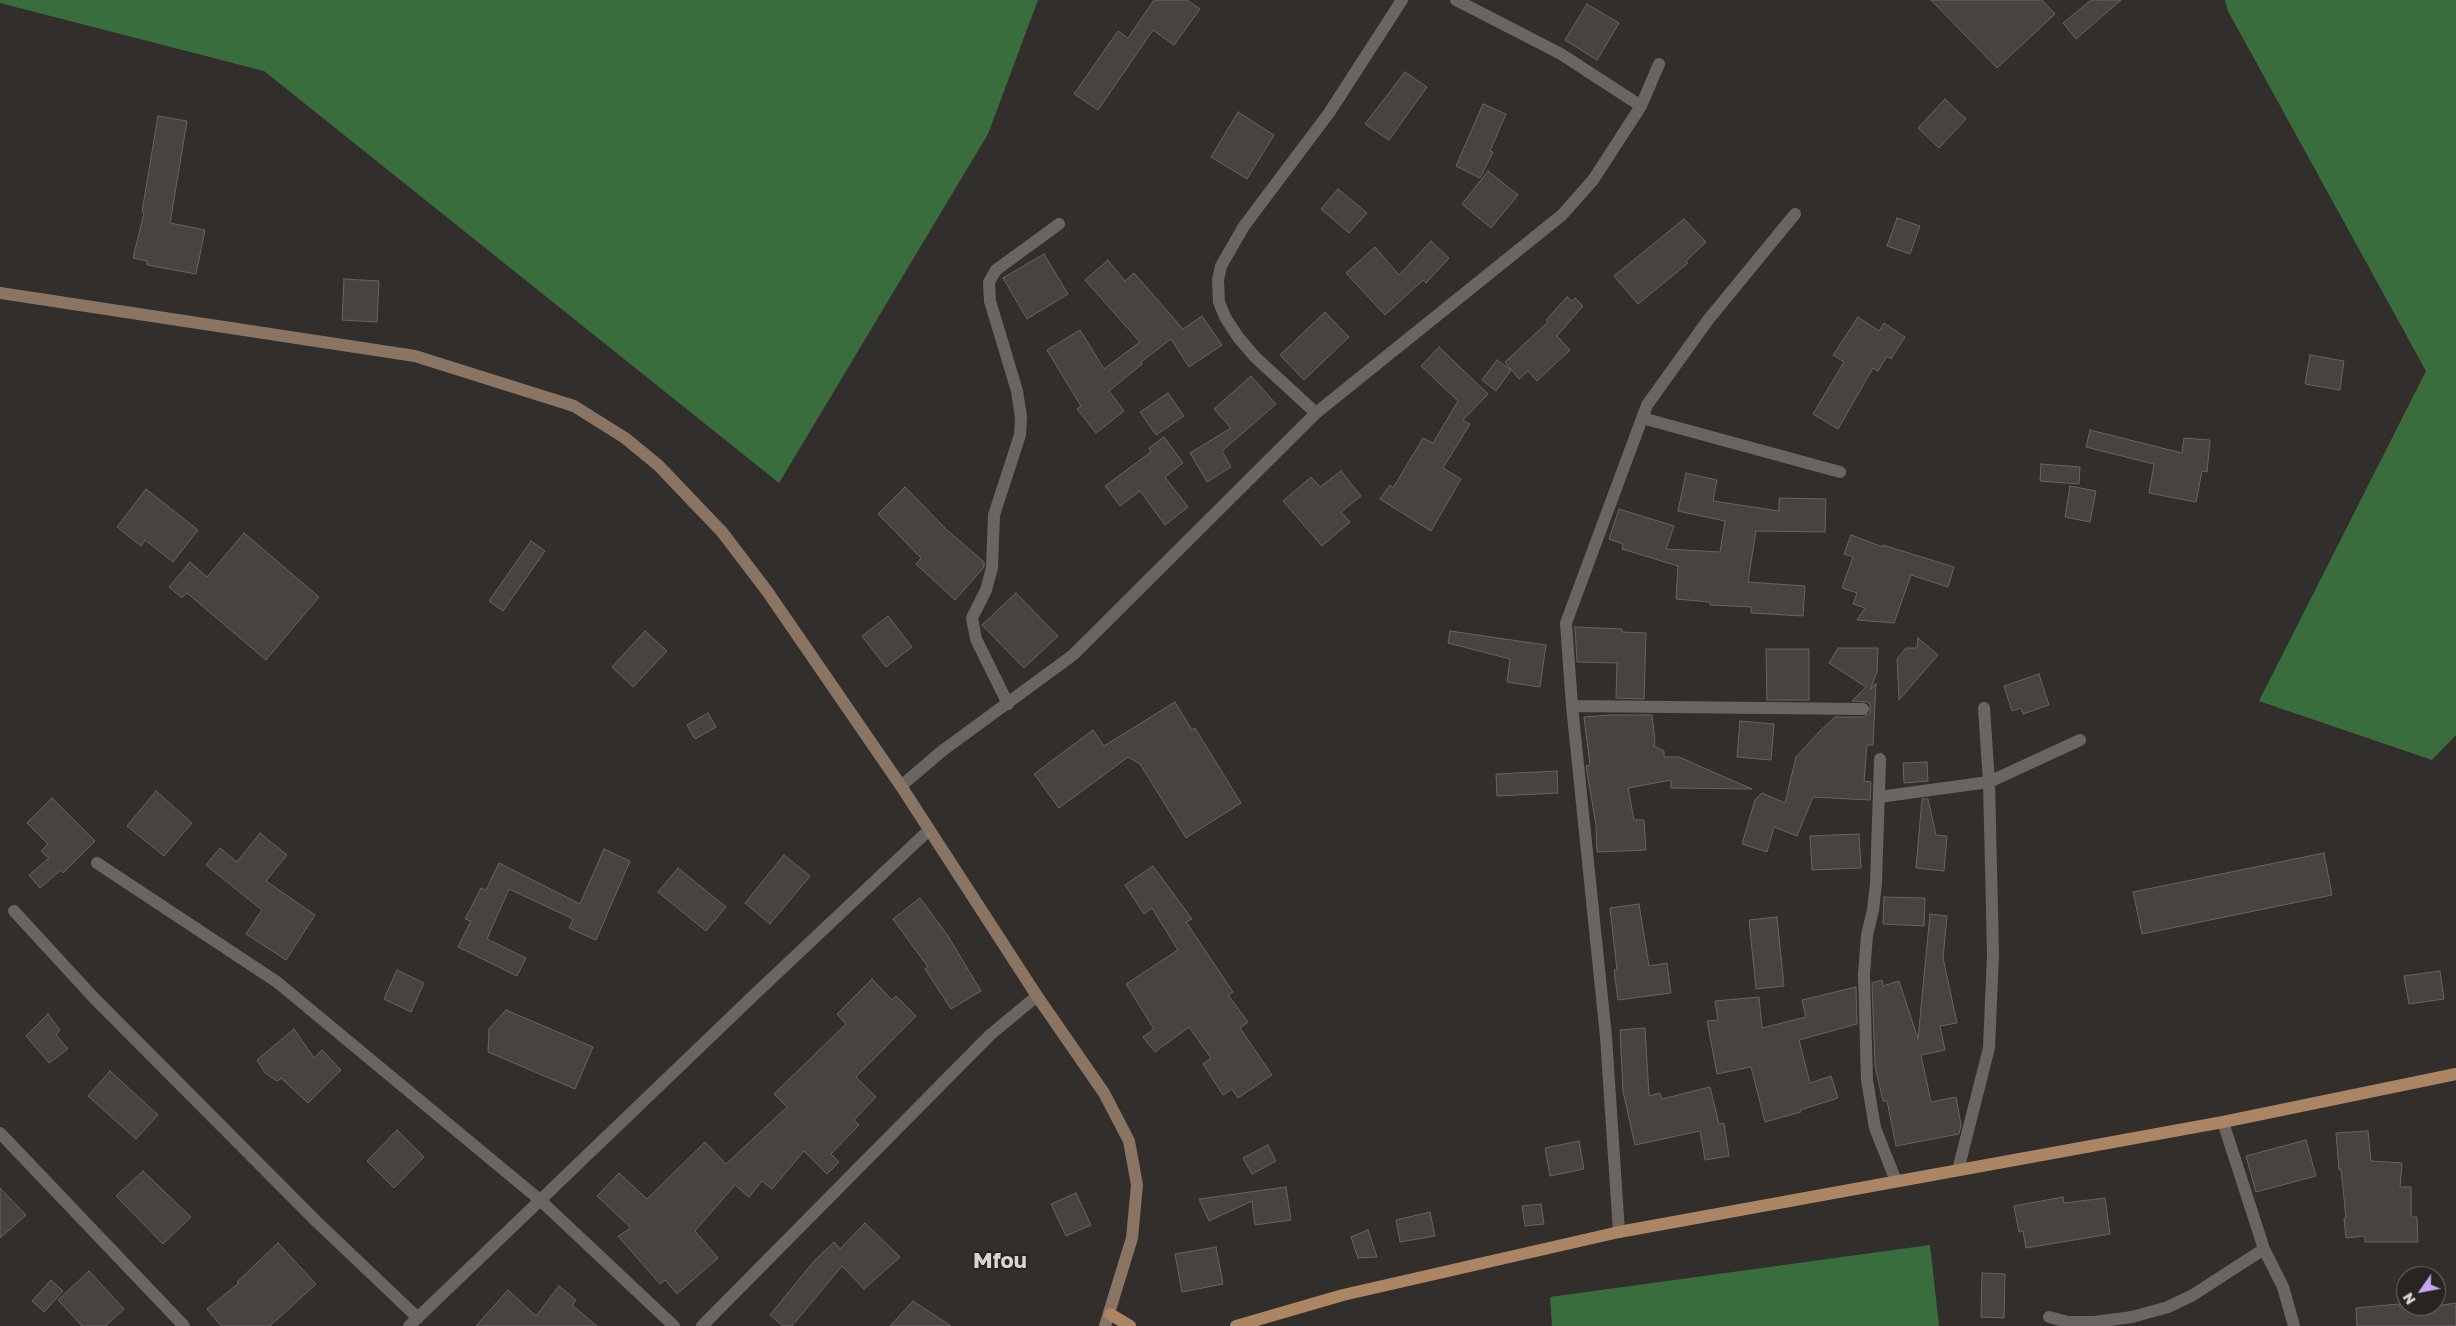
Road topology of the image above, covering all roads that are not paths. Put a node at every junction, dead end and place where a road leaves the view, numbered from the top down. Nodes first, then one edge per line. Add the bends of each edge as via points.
1 (1402, 0) edge
2 (1456, 0) edge
3 (1659, 64) dead end
4 (1641, 106) junction
5 (1796, 214) dead end
6 (1059, 224) dead end
7 (0, 293) edge
8 (1316, 413) junction
9 (1642, 418) junction
10 (1840, 472) dead end
11 (1008, 704) junction
12 (1572, 706) junction
13 (1984, 708) dead end
14 (1863, 709) dead end
15 (2080, 740) dead end
16 (1880, 759) dead end
17 (1989, 782) junction
18 (901, 786) junction
19 (1879, 797) junction
20 (930, 830) junction
21 (97, 863) dead end
22 (14, 911) dead end
23 (1037, 996) junction
24 (2456, 1074) edge
25 (2223, 1122) junction
26 (0, 1133) edge
27 (1958, 1170) junction
28 (1896, 1181) junction
29 (540, 1200) junction
30 (1619, 1232) junction
31 (2264, 1249) junction
32 (1110, 1314) junction
33 (2049, 1317) dead end
34 (413, 1322) edge
35 (184, 1326) edge
36 (674, 1326) edge
37 (702, 1326) edge
38 (1105, 1326) edge
39 (1130, 1326) edge
40 (1236, 1326) edge
41 (2294, 1326) edge

1 - 8 street via 1329,113 1244,226 1218,280 1219,302 1238,337
2 - 4 street via 1561,54
3 - 4 street
4 - 8 street via 1593,180 1562,215
5 - 9 street via 1708,320 1647,406
6 - 11 street via 996,270 989,282 990,301 1017,390 1021,417 1020,434 994,515 992,568 986,590 972,618 976,639
7 - 18 main road via 416,356 574,406 625,438 658,464 722,532 767,591
8 - 11 street via 1073,655
9 - 10 street
9 - 12 street via 1566,623
11 - 18 street via 942,751
12 - 14 street
12 - 30 street via 1606,1037
13 - 17 street
15 - 17 street
16 - 19 street
17 - 19 street
17 - 27 street via 1993,954 1989,1048
18 - 20 main road
19 - 28 street via 1876,883 1864,974 1866,1080 1875,1128
20 - 23 main road
20 - 29 street
21 - 29 street via 277,982
22 - 34 street via 122,1026
23 - 32 main road via 1104,1093 1129,1141 1138,1185 1132,1238
23 - 37 street via 982,1042
24 - 25 main road
25 - 27 main road
25 - 31 street
26 - 35 street
27 - 28 main road
28 - 30 main road
29 - 34 street
29 - 36 street
30 - 40 main road via 1343,1295
31 - 33 street via 2193,1296 2168,1307 2132,1317 2095,1322 2068,1322
31 - 41 street via 2283,1288
32 - 38 main road
32 - 39 main road

